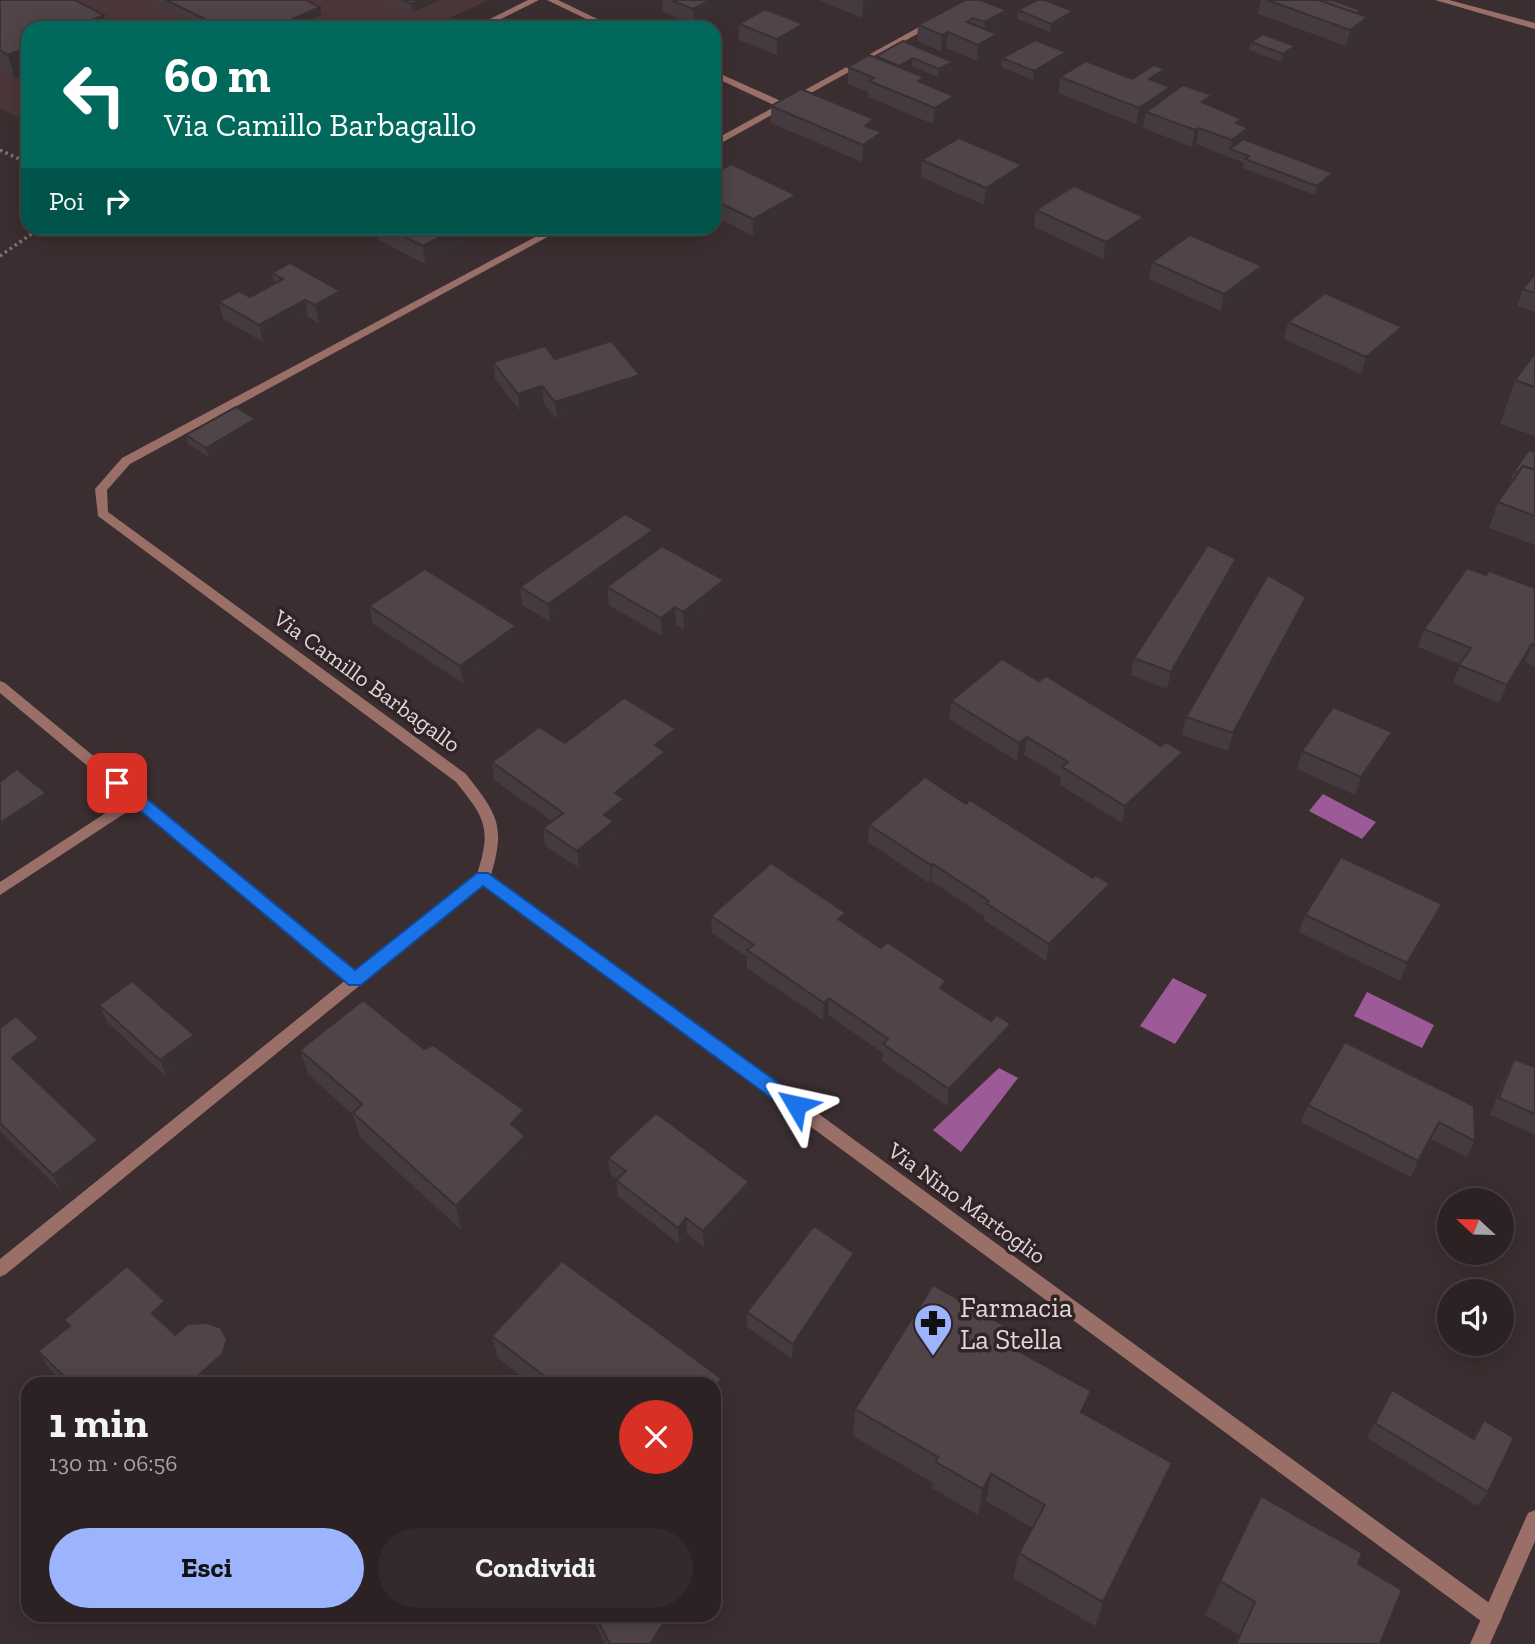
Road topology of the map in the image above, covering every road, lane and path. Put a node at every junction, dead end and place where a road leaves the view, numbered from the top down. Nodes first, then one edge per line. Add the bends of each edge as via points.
1 (535, 0) edge
2 (551, 0) edge
3 (1439, 0) edge
4 (938, 20) edge
5 (490, 21) edge
6 (597, 21) edge
7 (1535, 26) edge
8 (721, 77) edge
9 (784, 106) junction
10 (721, 140) edge
11 (0, 150) edge
12 (21, 160) edge
13 (30, 235) edge
14 (546, 235) edge
15 (0, 256) edge
16 (0, 686) edge
17 (137, 799) junction
18 (483, 877) junction
19 (0, 889) edge
20 (355, 980) junction
21 (0, 1269) edge
22 (1535, 1519) edge
23 (1492, 1618) junction
24 (1480, 1644) edge

1 - 5 street
2 - 6 street
3 - 7 street
4 - 9 street
8 - 9 street
9 - 10 street
11 - 12 path
13 - 15 path
14 - 18 street, Via Camillo Barbagallo via 126,461 101,489 102,513 461,778 490,816 492,850
16 - 17 street
17 - 19 street
17 - 20 street
18 - 20 street
18 - 23 street, Via Nino Martoglio
20 - 21 street
22 - 23 street
23 - 24 street

